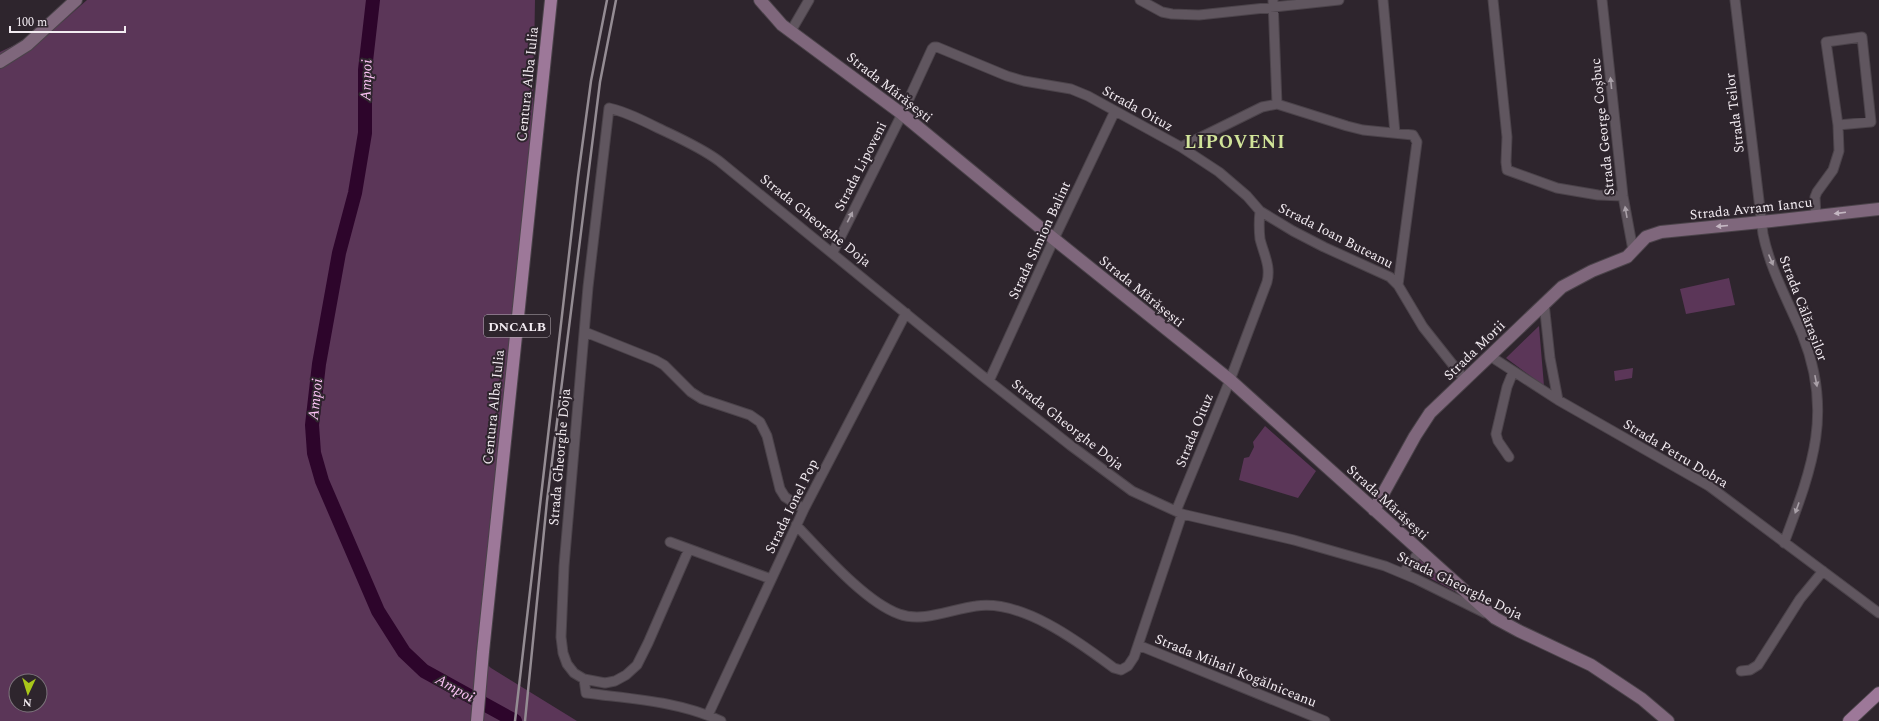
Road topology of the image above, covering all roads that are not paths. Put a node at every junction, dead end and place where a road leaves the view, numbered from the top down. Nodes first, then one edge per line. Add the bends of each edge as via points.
1 (76, 0) edge
2 (552, 0) edge
3 (760, 0) edge
4 (809, 0) edge
5 (1140, 0) edge
6 (1339, 0) edge
7 (1384, 0) edge
8 (1494, 0) edge
9 (1602, 0) edge
10 (1736, 0) edge
11 (1274, 3) edge
12 (790, 31) junction
13 (0, 62) edge
14 (1277, 104) junction
15 (1115, 111) junction
16 (902, 114) junction
17 (1875, 121) edge
18 (1838, 125) junction
19 (1395, 133) junction
20 (1180, 147) junction
21 (1623, 196) junction
22 (1879, 209) edge
23 (1260, 211) junction
24 (1816, 216) junction
25 (1761, 222) junction
26 (1054, 239) junction
27 (1633, 250) junction
28 (833, 252) junction
29 (1398, 284) junction
30 (1544, 303) junction
31 (906, 313) junction
32 (585, 332) junction
33 (1490, 356) junction
34 (1513, 372) junction
35 (1230, 380) junction
36 (1465, 380) junction
37 (989, 381) junction
38 (1558, 400) junction
39 (1509, 457) dead end
40 (804, 509) junction
41 (1374, 510) junction
42 (1179, 512) junction
43 (796, 525) junction
44 (670, 542) dead end
45 (1784, 543) junction
46 (689, 549) junction
47 (1420, 551) junction
48 (1822, 571) junction
49 (1403, 573) junction
50 (771, 578) junction
51 (1879, 613) edge
52 (1495, 618) junction
53 (1138, 645) junction
54 (1741, 671) dead end
55 (584, 679) junction
56 (1879, 693) edge
57 (1879, 702) edge
58 (708, 715) junction
59 (477, 721) edge
60 (721, 721) edge
61 (1325, 721) edge
62 (1668, 721) edge
63 (1849, 721) edge
64 (1859, 721) edge

1 - 13 street via 27,45
2 - 59 main road, Centura Alba Iulia / DNCALB
3 - 12 street, Strada Mărășești via 773,17
4 - 12 street
5 - 11 street via 1162,12 1182,15 1235,12
6 - 11 street
7 - 19 street
8 - 21 street via 1507,137 1507,170 1557,188 1598,195
21 -> 9 street, Strada George Coșbuc
10 - 25 street, Strada Teilor
11 - 14 street
12 - 16 street, Strada Mărășești
14 - 19 street via 1347,126
14 - 20 street via 1262,107
15 - 16 street, Strada Oituz via 1071,89 1018,79 934,47
15 - 20 street, Strada Oituz
15 - 26 street, Strada Simion Balint
16 - 26 street, Strada Mărășești
28 -> 16 street, Strada Lipoveni
17 - 18 street
17 - 18 street via 1862,37 1826,42
18 - 24 street via 1837,160 1815,197
19 - 29 street, Strada Ioan Buteanu via 1410,134 1417,142
20 - 23 street, Strada Oituz via 1219,172
27 -> 21 street, Strada George Coșbuc
22 -> 24 street, Strada Avram Iancu
23 - 29 street, Strada Ioan Buteanu via 1324,247 1379,271
23 - 35 street, Strada Oituz via 1260,240 1269,274
24 - 25 street, Strada Avram Iancu
25 -> 27 street, Strada Avram Iancu via 1661,232 1646,237
25 -> 45 street, Strada Călărașilor via 1768,254 1809,353 1818,397 1818,427 1814,452
26 - 35 street, Strada Mărășești
26 - 37 street, Strada Simion Balint
27 - 30 street, Strada Morii via 1627,257 1580,276
28 - 31 street, Strada Gheorghe Doja
28 - 32 street, Strada Gheorghe Doja via 706,152 620,110 609,108
29 - 36 street, Strada Ioan Buteanu via 1423,327
30 - 33 street, Strada Morii
30 - 38 street
31 - 37 street, Strada Gheorghe Doja
31 - 40 street, Strada Ionel Pop
32 - 40 street via 655,360 702,399 750,414 760,422 767,436 780,488 785,497
32 - 55 street, Strada Gheorghe Doja via 564,566 561,637 567,664 574,673
33 - 34 street, Strada Petru Dobra
33 - 36 street, Strada Morii
34 - 38 street, Strada Petru Dobra
34 - 39 street via 1496,434
35 - 41 street, Strada Mărășești
35 - 42 street, Strada Oituz
36 - 41 street, Strada Morii via 1423,421
37 - 42 street, Strada Gheorghe Doja via 1120,484
38 - 45 street, Strada Petru Dobra via 1692,475
40 - 43 street, Strada Ionel Pop
41 - 47 street, Strada Mărășești
42 - 49 street, Strada Gheorghe Doja via 1294,540
42 - 53 street, Strada Oituz
43 - 50 street, Strada Ionel Pop
43 - 53 street, Strada Mihail Kogălniceanu via 867,594 898,614 918,617 978,605 1003,606 1071,636 1114,668 1121,670 1128,666
44 - 46 street
45 - 48 street, Strada Petru Dobra
46 - 50 street
46 - 55 street, Strada Gheorghe Doja via 636,665 615,681 605,683
47 - 49 street
47 - 52 street, Strada Mărășești
48 - 51 street, Strada Petru Dobra
48 - 54 street via 1800,599 1758,665
49 - 52 street, Strada Gheorghe Doja
50 - 58 street, Strada Ionel Pop
52 - 62 street, Strada Gheorghe Doja via 1591,665 1642,698
53 - 61 street, Strada Mihail Kogălniceanu
55 - 58 street via 586,693 682,707
56 - 63 main road
57 - 64 main road
58 - 60 street

